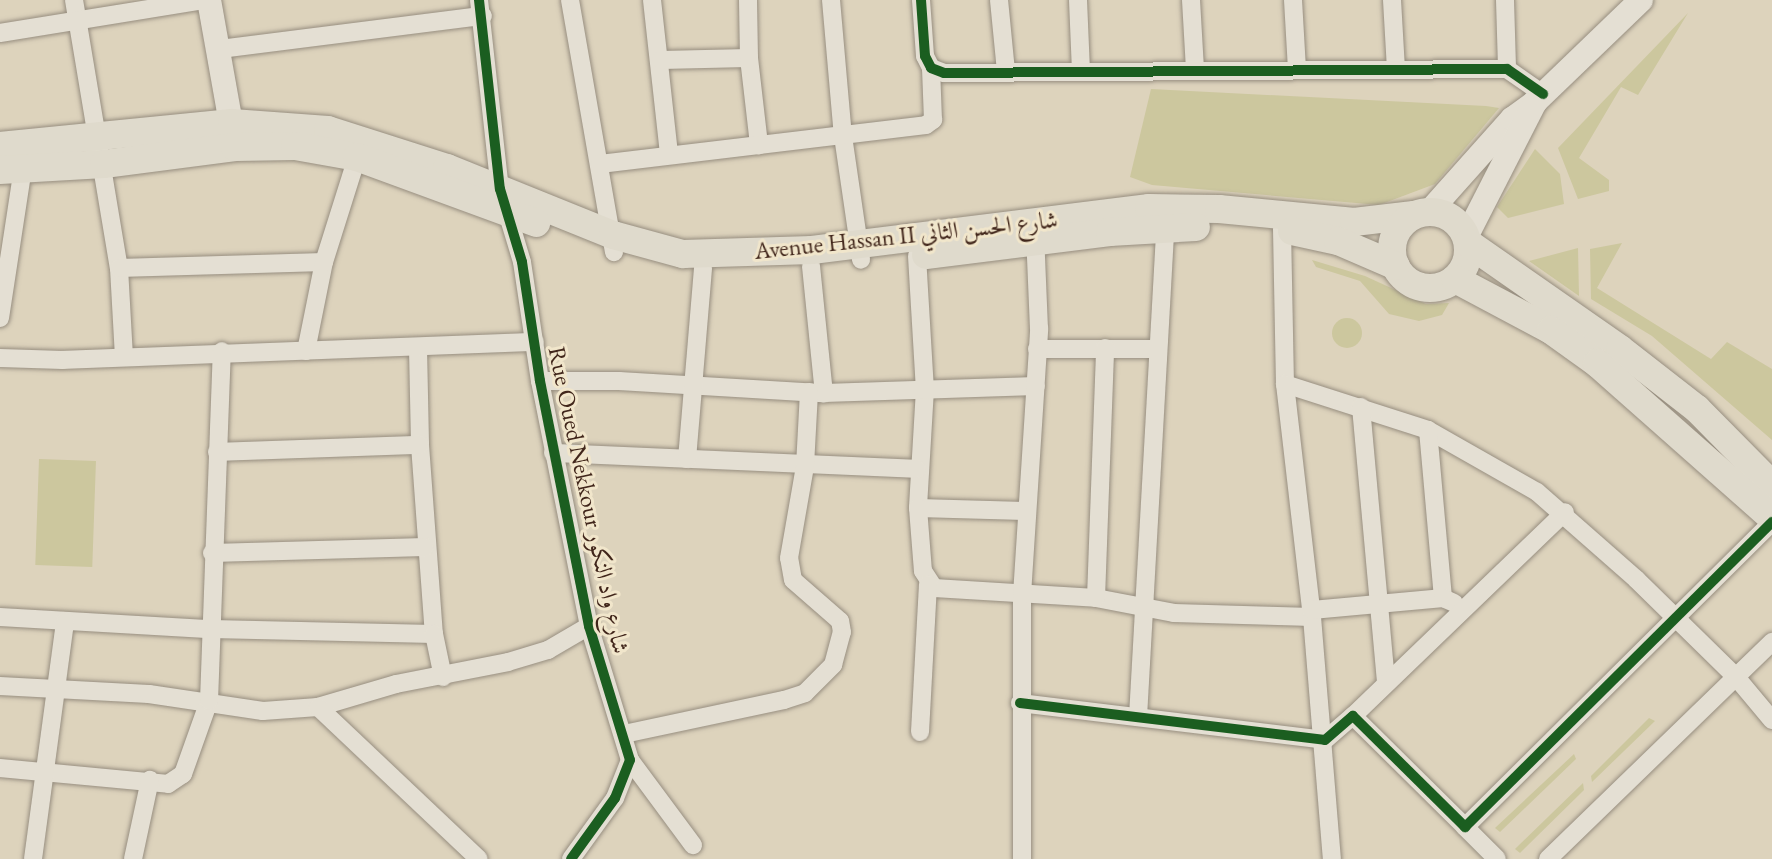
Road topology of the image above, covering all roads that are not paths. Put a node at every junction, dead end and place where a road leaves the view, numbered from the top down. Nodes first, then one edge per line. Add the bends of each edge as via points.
1 (203, 0) edge
2 (209, 0) edge
3 (570, 0) edge
4 (652, 0) edge
5 (748, 0) edge
6 (831, 0) edge
7 (921, 0) edge
8 (999, 0) edge
9 (1078, 0) edge
10 (1191, 0) edge
11 (1293, 0) edge
12 (1392, 0) edge
13 (1641, 0) edge
14 (1509, 1) edge
15 (481, 8) edge
16 (75, 9) edge
17 (0, 33) edge
18 (220, 49) junction
19 (748, 58) junction
20 (661, 60) junction
21 (932, 68) junction
22 (1195, 69) junction
23 (1507, 69) junction
24 (1297, 70) junction
25 (1396, 70) junction
26 (1006, 71) junction
27 (1082, 71) junction
28 (1539, 98) junction
29 (233, 135) junction
30 (843, 136) junction
31 (759, 145) junction
32 (0, 146) edge
33 (360, 147) junction
34 (101, 151) junction
35 (669, 154) junction
36 (600, 164) junction
37 (11, 169) edge
38 (505, 201) junction
39 (1422, 214) junction
40 (1165, 228) junction
41 (1282, 229) junction
42 (1035, 232) junction
43 (1467, 240) junction
44 (614, 243) junction
45 (860, 252) junction
46 (917, 256) junction
47 (324, 262) junction
48 (811, 266) junction
49 (1396, 266) junction
50 (119, 268) junction
51 (703, 268) junction
52 (1455, 279) junction
53 (0, 318) edge
54 (535, 342) junction
55 (418, 348) junction
56 (1105, 348) junction
57 (1037, 349) junction
58 (1158, 349) junction
59 (222, 351) junction
60 (306, 351) junction
61 (124, 357) junction
62 (0, 358) edge
63 (540, 381) junction
64 (692, 384) junction
65 (1284, 384) junction
66 (1036, 386) junction
67 (925, 389) junction
68 (817, 393) junction
69 (1361, 407) junction
70 (1428, 430) junction
71 (420, 445) junction
72 (218, 452) junction
73 (553, 453) junction
74 (687, 459) junction
75 (805, 466) junction
76 (916, 469) junction
77 (1772, 485) edge
78 (918, 508) junction
79 (1025, 511) junction
80 (1565, 512) junction
81 (1772, 520) edge
82 (425, 547) junction
83 (212, 553) junction
84 (928, 584) junction
85 (1022, 595) junction
86 (1096, 598) junction
87 (1443, 598) junction
88 (1379, 602) junction
89 (1462, 608) junction
90 (1141, 609) junction
91 (1312, 614) junction
92 (0, 617) edge
93 (1677, 619) junction
94 (65, 621) junction
95 (589, 626) junction
96 (211, 629) junction
97 (434, 634) junction
98 (1772, 642) edge
99 (443, 677) junction
100 (1736, 677) junction
101 (1386, 680) junction
102 (0, 687) edge
103 (59, 689) junction
104 (209, 701) junction
105 (1020, 703) junction
106 (318, 707) junction
107 (1353, 716) junction
108 (1138, 717) junction
109 (1772, 720) edge
110 (920, 732) dead end
111 (624, 734) junction
112 (1325, 740) junction
113 (630, 760) junction
114 (0, 768) edge
115 (47, 772) junction
116 (150, 780) junction
117 (1465, 827) junction
118 (1331, 837) junction
119 (693, 845) dead end
120 (33, 859) edge
121 (132, 859) edge
122 (479, 859) edge
123 (570, 859) edge
124 (1022, 859) edge
125 (1332, 859) edge
126 (1347, 859) edge
127 (1497, 859) edge
128 (1548, 859) edge

1 - 16 street
2 - 18 main road
3 - 36 street
4 - 20 street
5 - 19 street
6 - 30 street
7 - 21 street via 925,56
8 - 26 street
9 - 27 street
10 - 22 street
11 - 24 street
12 - 25 street
13 - 28 main road
14 - 23 street
15 - 18 street
15 - 38 street, Rue Oued Nekkour شارع واد النکور
16 - 17 street
16 - 34 street
18 - 29 main road
19 - 20 street
19 - 31 street
20 - 35 street
21 - 26 street via 944,73
21 - 30 street via 933,120
22 - 24 street
22 - 27 street
23 - 25 street
23 - 28 street
24 - 25 street
26 - 27 street
28 - 39 main road via 1512,119
28 - 43 main road
29 - 33 main road, Avenue Hassan II شارع الحسن الثاني via 294,125
29 - 34 main road, Avenue Hassan II شارع الحسن الثاني
30 - 31 street
30 - 45 street
31 - 35 street
32 - 34 main road, Avenue Hassan II شارع الحسن الثاني
33 - 38 main road, Avenue Hassan II شارع الحسن الثاني
33 - 47 street
34 - 37 main road, Avenue Hassan II شارع الحسن الثاني
34 - 50 street
35 - 36 street
36 - 44 street
37 - 53 street
38 - 44 main road, Avenue Hassan II شارع الحسن الثاني
38 - 54 street, Rue Oued Nekkour شارع واد النکور
39 - 42 main road, Avenue Hassan II شارع الحسن الثاني via 1354,222 1219,209 1149,208
39 - 43 main road via 1448,216
39 - 49 main road via 1396,233 1392,250
40 - 41 main road, Avenue Hassan II شارع الحسن الثاني
40 - 42 main road, Avenue Hassan II شارع الحسن الثاني
40 - 58 street
41 - 49 main road, Avenue Hassan II شارع الحسن الثاني via 1338,242
41 - 65 street
42 - 45 main road, Avenue Hassan II شارع الحسن الثاني
42 - 46 main road, Avenue Hassan II شارع الحسن الثاني
42 - 57 street
43 - 52 main road via 1466,263
43 - 77 main road via 1696,409
44 - 45 main road, Avenue Hassan II شارع الحسن الثاني via 682,254
44 - 51 main road, Avenue Hassan II شارع الحسن الثاني via 661,264
45 - 46 main road, Avenue Hassan II شارع الحسن الثاني
45 - 48 main road, Avenue Hassan II شارع الحسن الثاني
46 - 67 street
47 - 50 street
47 - 60 street
48 - 51 main road, Avenue Hassan II شارع الحسن الثاني
48 - 68 street
49 - 52 main road via 1422,287
50 - 61 street
51 - 64 street
52 - 81 main road via 1551,330 1597,362
54 - 55 street
54 - 63 street, Rue Oued Nekkour شارع واد النکور
55 - 60 street
55 - 71 street
56 - 57 street
56 - 58 street
56 - 86 street
57 - 66 street
58 - 90 street
59 - 60 street
59 - 61 street
59 - 72 street
61 - 62 street
63 - 64 street
63 - 73 street, Rue Oued Nekkour شارع واد النکور
64 - 68 street
64 - 74 street
65 - 69 street
65 - 91 street
66 - 67 street
66 - 79 street
67 - 68 street
67 - 76 street
68 - 75 street
69 - 70 street
69 - 88 street
70 - 80 street via 1507,472
70 - 87 street
71 - 72 street
71 - 82 street
72 - 83 street
73 - 74 street
73 - 95 street, Rue Oued Nekkour شارع واد النکور
74 - 75 street
75 - 76 street
75 - 111 street via 790,571 802,590 840,621 839,652 833,665 805,693 784,701
76 - 78 street
78 - 79 street
78 - 84 street
79 - 85 street
80 - 89 street
80 - 93 street
81 - 93 street
82 - 83 street
82 - 97 street
83 - 96 street
84 - 85 street
84 - 110 street
85 - 86 street
85 - 105 street
86 - 90 street
87 - 88 street
87 - 89 street
88 - 91 street
88 - 101 street
89 - 101 street
90 - 91 street
90 - 108 street
91 - 112 street
92 - 94 street
93 - 100 street
93 - 117 street
94 - 96 street
94 - 103 street
95 - 99 street via 548,650
95 - 111 street, Rue Oued Nekkour شارع واد النکور
96 - 97 street
96 - 104 street
97 - 99 street
98 - 100 street
99 - 106 street via 396,684
100 - 109 street
100 - 128 street
101 - 107 street
102 - 103 street
103 - 104 street
103 - 115 street
104 - 106 street via 263,711
104 - 116 street via 183,774 168,784
105 - 108 street
105 - 124 street
106 - 122 street
107 - 112 street
107 - 117 street
108 - 112 street
111 - 113 street, Rue Oued Nekkour شارع واد النکور
112 - 118 street
113 - 119 street
113 - 123 street via 615,798
114 - 115 street
115 - 116 street
115 - 120 street
116 - 121 street
117 - 127 street
118 - 125 street
118 - 126 street

